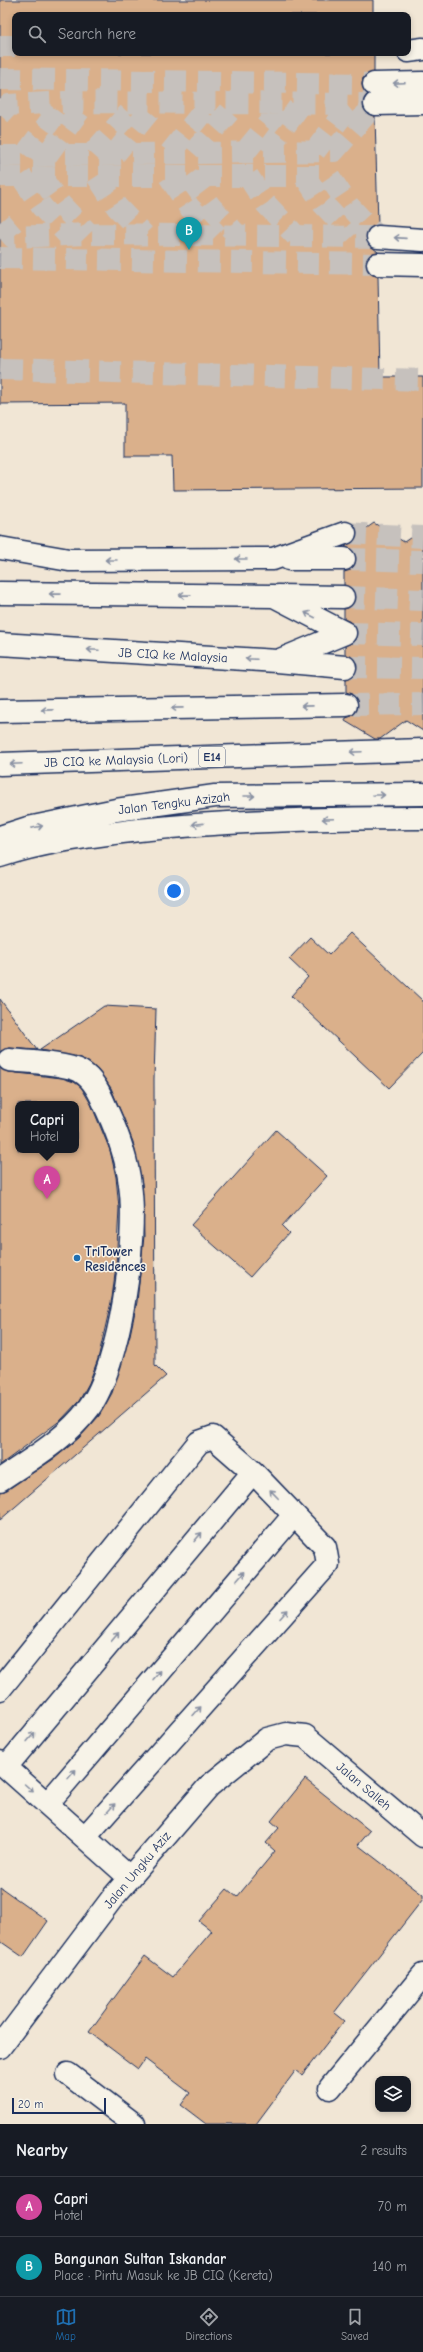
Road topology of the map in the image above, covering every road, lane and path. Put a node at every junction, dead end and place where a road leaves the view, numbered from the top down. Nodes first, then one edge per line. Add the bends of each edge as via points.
1 (423, 49) edge
2 (411, 51) edge
3 (423, 83) edge
4 (423, 103) edge
5 (378, 237) dead end
6 (423, 240) edge
7 (378, 264) tunnel mouth
8 (423, 265) edge
9 (345, 533) tunnel mouth
10 (0, 548) edge
11 (344, 558) tunnel mouth
12 (273, 559) junction
13 (0, 593) edge
14 (274, 596) junction
15 (343, 597) tunnel mouth
16 (0, 644) edge
17 (277, 661) junction
18 (345, 668) tunnel mouth
19 (346, 706) tunnel mouth
20 (0, 711) edge
21 (423, 750) edge
22 (0, 764) edge
23 (423, 794) edge
24 (423, 818) edge
25 (0, 837) edge
26 (0, 856) edge
27 (9, 1060) dead end
28 (253, 1472) junction
29 (0, 1480) edge
30 (294, 1515) junction
31 (0, 1689) edge
32 (305, 1736) joint
33 (3, 1764) edge
34 (47, 1804) junction
35 (423, 1836) edge
36 (85, 1838) junction
37 (130, 1877) junction
38 (423, 1975) edge
39 (0, 2047) edge
40 (68, 2074) dead end
41 (330, 2088) dead end
42 (134, 2124) edge

1 - 2 main road
3 -> 4 main road via 375,94
6 -> 5 main road
7 - 8 main road
9 - 12 main road
12 -> 10 main road via 69,560
11 - 12 main road
14 -> 13 main road
14 - 15 main road
17 -> 14 main road via 345,633
17 -> 16 main road, JB CIQ ke Malaysia
17 - 18 main road, JB CIQ ke Malaysia
19 -> 20 main road
21 -> 22 main road, JB CIQ ke Malaysia (Lori) / E14
25 -> 23 main road, Jalan Tengku Azizah via 28,828 116,810 215,796
24 -> 26 main road, Jalan Tengku Azizah via 206,823 84,836
27 - 29 main road via 52,1064 80,1071 96,1086 121,1140 130,1185 132,1220 130,1258 118,1328 106,1371 89,1408 56,1442
30 -> 28 main road
28 - 31 main road via 213,1437 199,1442
33 -> 28 main road
34 -> 30 main road
36 -> 30 main road via 328,1564 325,1547
32 - 35 main road, Jalan Salleh
32 - 37 main road, Jalan Ungku Aziz via 286,1734 267,1739 209,1786
33 -> 34 main road
34 - 36 main road
36 - 37 main road
37 - 39 main road, Jalan Ungku Aziz
38 - 41 main road
40 - 42 main road

